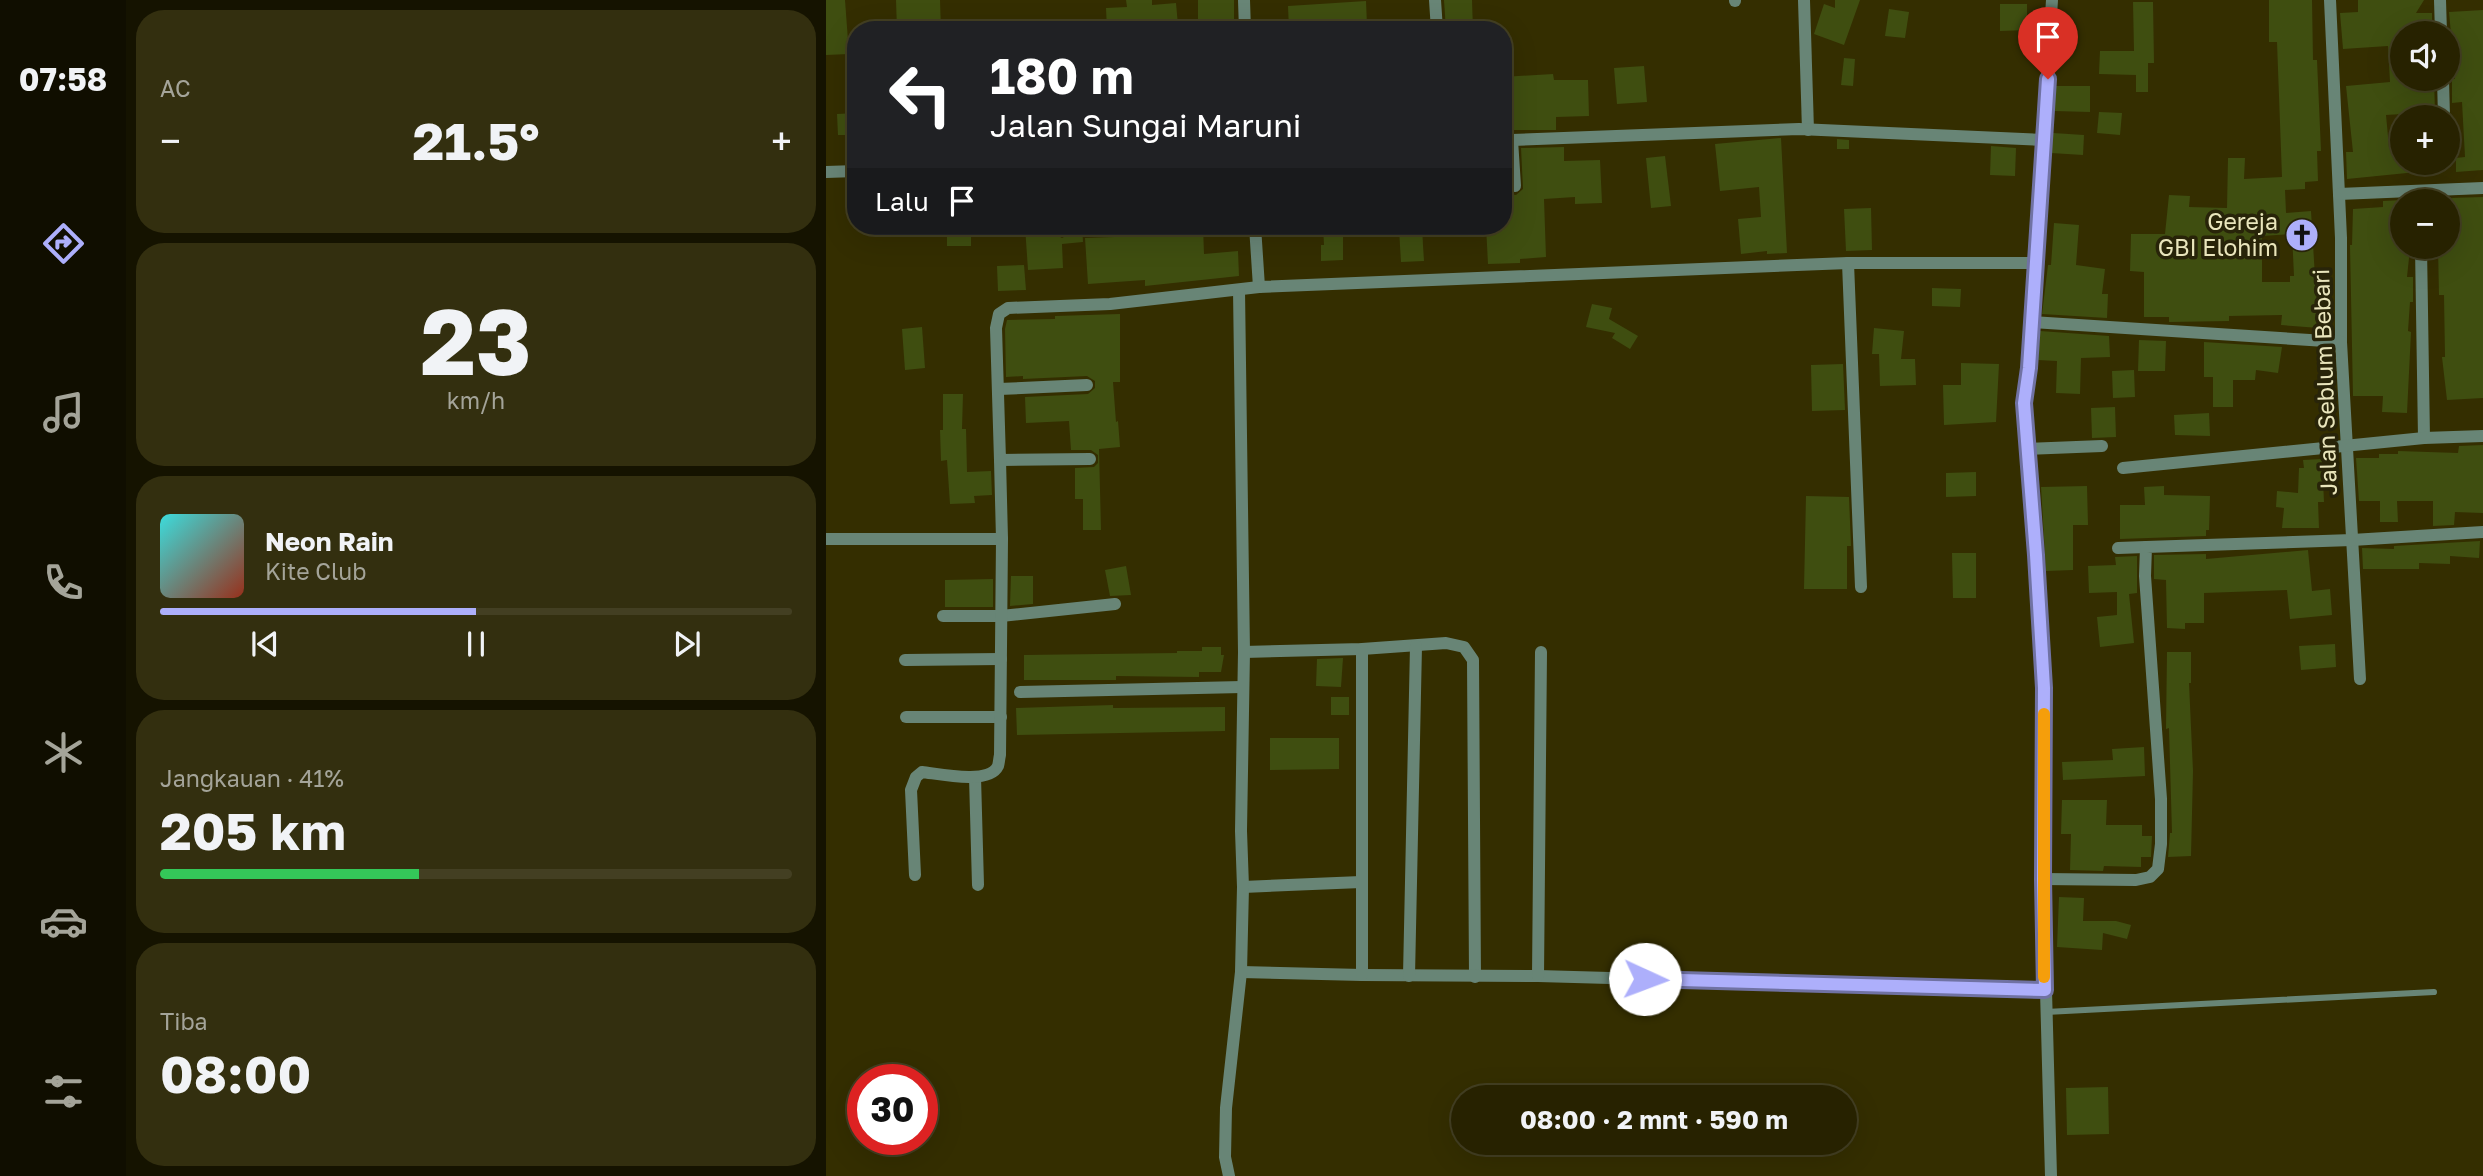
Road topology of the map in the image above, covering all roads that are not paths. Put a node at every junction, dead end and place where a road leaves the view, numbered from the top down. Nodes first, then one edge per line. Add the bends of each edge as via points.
1 (1244, 0) edge
2 (1435, 0) edge
3 (1804, 0) edge
4 (2052, 0) edge
5 (2330, 0) edge
6 (2440, 0) edge
7 (1245, 21) edge
8 (1436, 21) edge
9 (2441, 21) edge
10 (1808, 130) junction
11 (1512, 140) edge
12 (2043, 140) junction
13 (1512, 166) edge
14 (847, 171) edge
15 (826, 172) edge
16 (1515, 186) dead end
17 (2483, 188) edge
18 (2460, 191) edge
19 (2339, 194) junction
20 (2390, 195) edge
21 (1256, 235) edge
22 (2421, 259) edge
23 (1848, 263) junction
24 (2034, 263) junction
25 (1259, 287) junction
26 (1239, 290) junction
27 (2031, 322) junction
28 (2341, 342) junction
29 (1087, 385) dead end
30 (999, 390) junction
31 (2483, 436) edge
32 (2424, 439) junction
33 (2102, 446) dead end
34 (2346, 447) junction
35 (2028, 449) junction
36 (1090, 458) dead end
37 (1000, 460) junction
38 (2123, 468) dead end
39 (2483, 532) edge
40 (826, 539) edge
41 (1002, 539) junction
42 (2352, 540) junction
43 (2146, 547) junction
44 (2118, 548) dead end
45 (1861, 587) dead end
46 (1115, 604) dead end
47 (943, 616) dead end
48 (1002, 616) junction
49 (1416, 646) junction
50 (1362, 649) junction
51 (1244, 652) junction
52 (1541, 653) dead end
53 (1001, 659) junction
54 (905, 660) dead end
55 (2360, 679) dead end
56 (1242, 687) junction
57 (1020, 692) dead end
58 (1000, 717) junction
59 (905, 718) dead end
60 (975, 777) junction
61 (915, 875) dead end
62 (2043, 879) junction
63 (1361, 882) junction
64 (978, 886) dead end
65 (1242, 887) junction
66 (1241, 972) junction
67 (1362, 975) junction
68 (1409, 976) junction
69 (1538, 976) junction
70 (1475, 977) junction
71 (2045, 990) junction
72 (2434, 992) dead end
73 (2046, 1012) junction
74 (1229, 1176) edge
75 (2051, 1176) edge

1 - 7 street
2 - 8 street
3 - 10 street
4 - 12 street
5 - 19 street, Jalan Seblum Bebari
6 - 9 street
10 - 11 street
10 - 12 street
12 - 24 street
13 - 16 street
14 - 15 street
17 - 18 street
19 - 20 street
19 - 28 street, Jalan Seblum Bebari
21 - 25 street
22 - 32 street
23 - 24 street
23 - 25 street
23 - 45 street
24 - 27 street
25 - 26 street
26 - 30 street via 1110,304 1008,308 999,314 996,328
26 - 51 street
27 - 28 street
27 - 35 street via 2024,403
28 - 34 street, Jalan Seblum Bebari
29 - 30 street
30 - 37 street
31 - 32 street
32 - 34 street
33 - 35 street
34 - 38 street
34 - 42 street, Jalan Seblum Bebari
35 - 62 street via 2044,688
36 - 37 street
37 - 41 street
39 - 42 street
40 - 41 street
41 - 48 street
42 - 43 street
42 - 55 street, Jalan Seblum Bebari
43 - 44 street
43 - 62 street via 2161,799 2158,869 2150,877 2136,880
46 - 48 street
47 - 48 street
48 - 53 street
49 - 50 street
49 - 68 street
49 - 70 street via 1446,643 1464,647 1473,660
50 - 51 street
50 - 63 street
51 - 56 street
52 - 69 street
53 - 54 street
53 - 58 street
56 - 57 street
56 - 65 street
58 - 59 street
58 - 60 street via 998,766 992,773
60 - 61 street via 922,772 915,776 911,790
60 - 64 street
62 - 71 street
63 - 65 street
63 - 67 street
65 - 66 street
66 - 67 street
66 - 74 street via 1226,1108
67 - 68 street
68 - 70 street
69 - 70 street
69 - 71 street
71 - 73 street
72 - 73 lane
73 - 75 street

